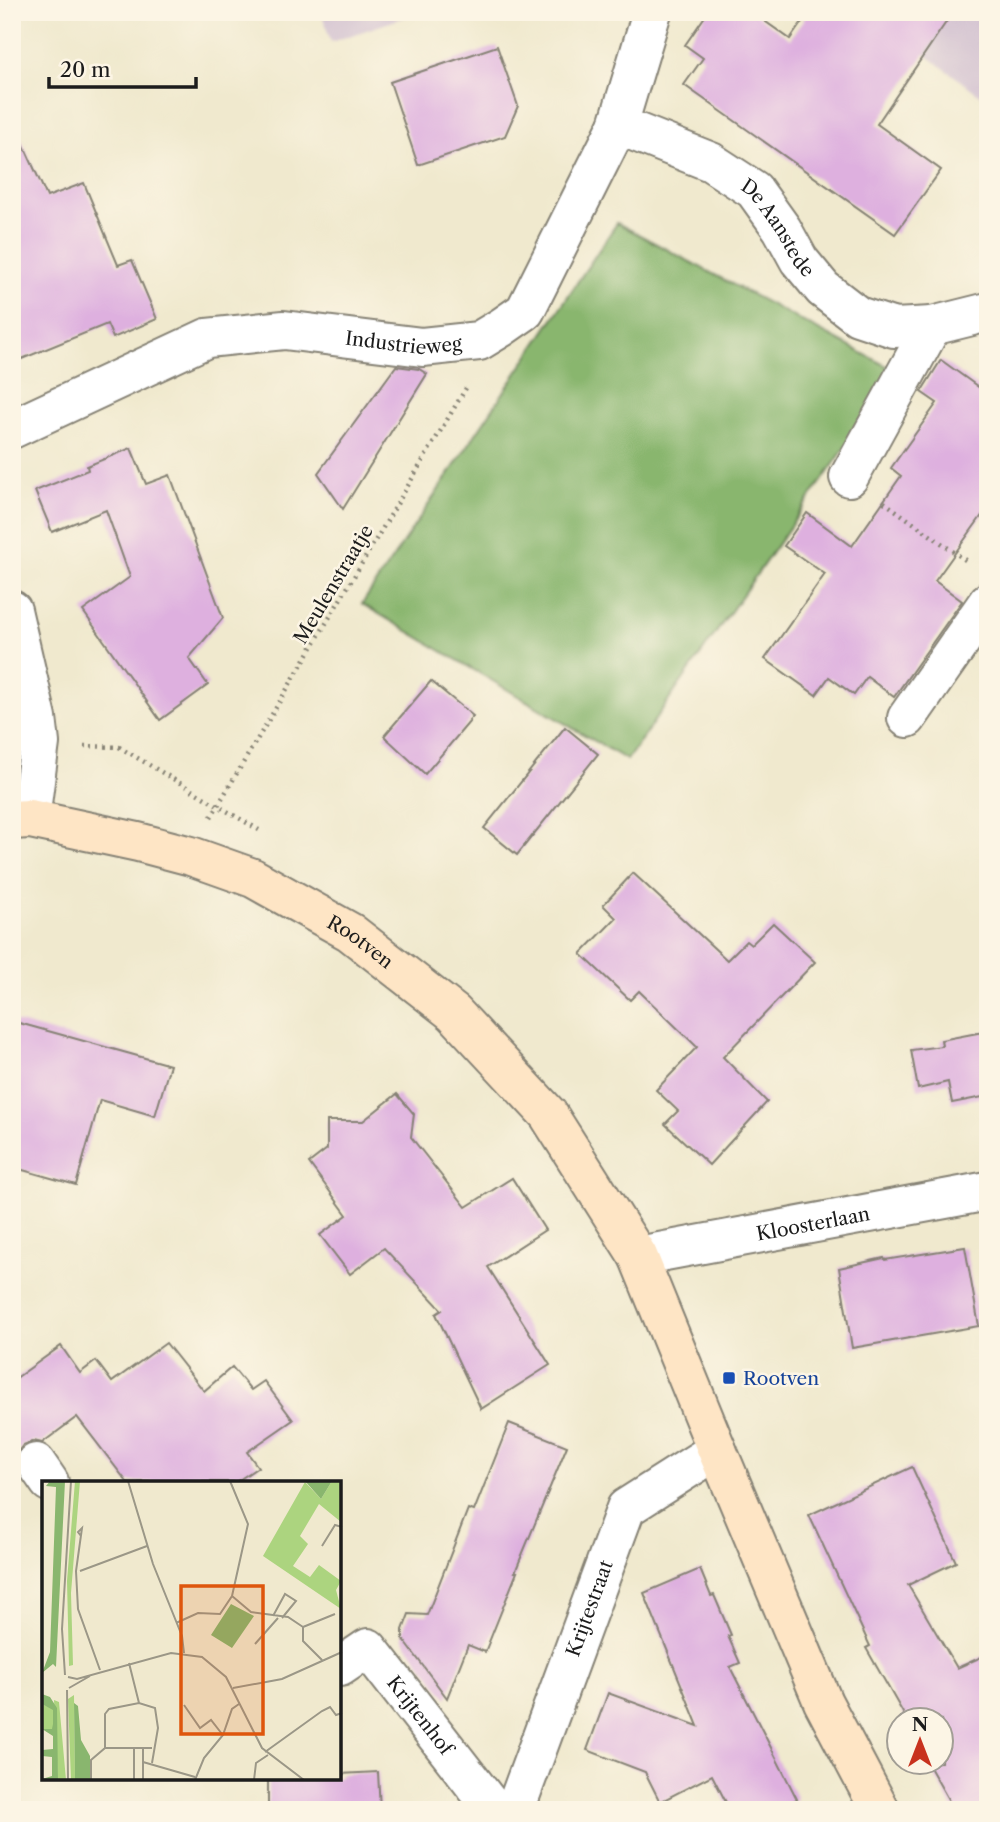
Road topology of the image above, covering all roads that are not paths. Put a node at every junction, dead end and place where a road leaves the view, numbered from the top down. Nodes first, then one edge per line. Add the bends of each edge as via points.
1 (652, 12) edge
2 (618, 125) junction
3 (988, 312) edge
4 (932, 326) junction
5 (12, 429) edge
6 (849, 477) road end
7 (982, 585) edge
8 (12, 610) edge
9 (907, 718) dead end
10 (21, 820) edge
11 (988, 1191) edge
12 (638, 1256) junction
13 (717, 1450) junction
14 (341, 1666) edge
15 (494, 1810) edge
16 (515, 1810) edge
17 (880, 1810) edge

1 - 2 street, Industrieweg
2 - 4 street, De Aanstede via 712,162 754,190 799,260 823,289 858,316 894,328
2 - 5 street, Industrieweg via 525,310 479,341 422,346 284,330 207,338
3 - 4 street, De Aanstede
4 - 6 street
7 - 9 street
8 - 10 street via 40,743
10 - 12 street, Rootven via 191,856 253,878 350,932 454,1013 548,1114
11 - 12 street, Kloosterlaan
12 - 13 street, Rootven
13 - 16 street, Krijtestraat via 626,1508
13 - 17 street, Rootven via 823,1702
14 - 15 street, Krijtenhof via 368,1647

